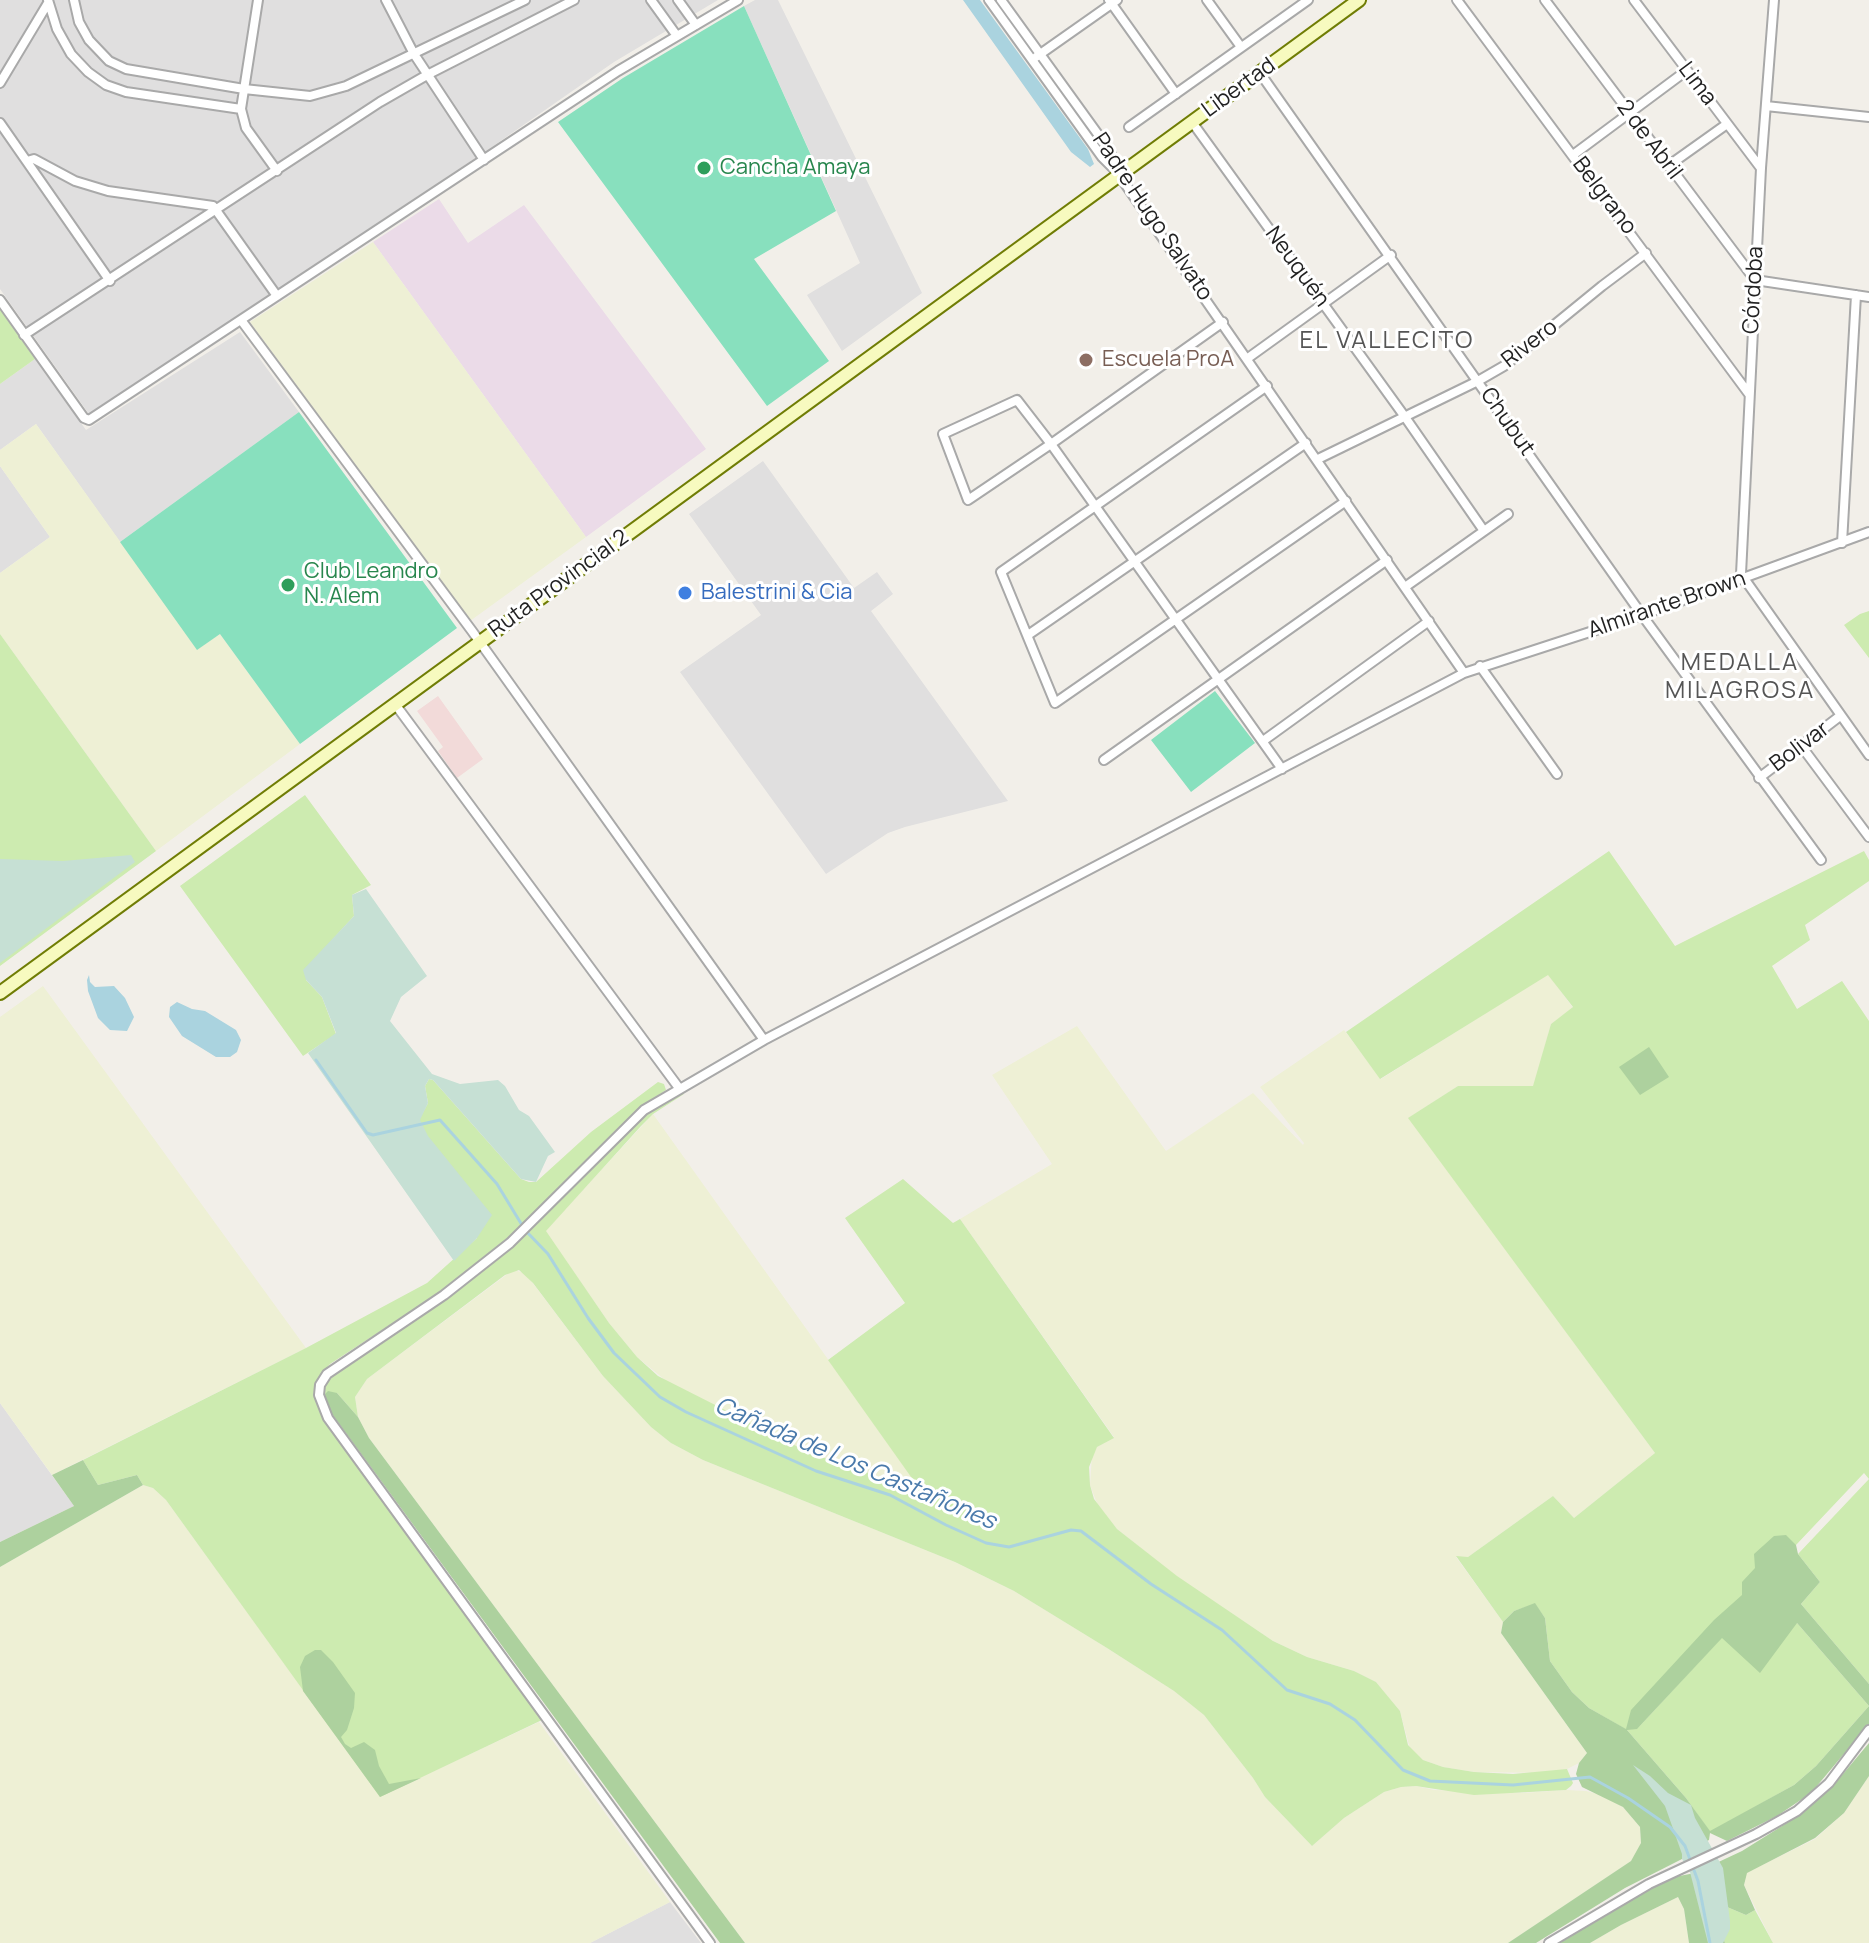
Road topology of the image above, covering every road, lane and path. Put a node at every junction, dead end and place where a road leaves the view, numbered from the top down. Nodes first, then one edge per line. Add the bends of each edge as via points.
1 (74, 0) edge
2 (258, 0) edge
3 (386, 0) edge
4 (525, 0) edge
5 (574, 0) edge
6 (651, 0) edge
7 (678, 0) edge
8 (738, 0) edge
9 (989, 0) edge
10 (1001, 0) edge
11 (1207, 0) edge
12 (1308, 0) edge
13 (1359, 0) edge
14 (1457, 0) edge
15 (1545, 0) edge
16 (1634, 0) edge
17 (1774, 0) edge
18 (48, 1) edge
19 (1112, 1) edge
20 (696, 25) junction
21 (677, 36) junction
22 (1241, 47) junction
23 (414, 54) junction
24 (1040, 54) junction
25 (1032, 60) junction
26 (1686, 71) junction
27 (1260, 73) junction
28 (427, 75) junction
29 (0, 83) edge
30 (244, 89) junction
31 (1176, 94) junction
32 (1766, 106) junction
33 (241, 109) junction
34 (1629, 113) junction
35 (1869, 117) edge
36 (1192, 122) junction
37 (0, 123) edge
38 (1727, 124) junction
39 (1129, 127) dead end
40 (1573, 155) junction
41 (484, 160) junction
42 (27, 161) junction
43 (1668, 166) junction
44 (1761, 168) junction
45 (277, 171) junction
46 (1119, 175) junction
47 (218, 210) junction
48 (1646, 253) junction
49 (1391, 255) junction
50 (1755, 280) junction
51 (110, 281) junction
52 (1856, 295) junction
53 (277, 296) junction
54 (1869, 297) edge
55 (0, 300) edge
56 (1323, 304) junction
57 (241, 320) junction
58 (1223, 322) junction
59 (24, 335) junction
60 (1248, 358) junction
61 (1478, 381) junction
62 (1267, 386) junction
63 (1749, 394) junction
64 (1405, 417) junction
65 (1306, 443) junction
66 (1051, 444) junction
67 (1318, 459) junction
68 (1346, 501) junction
69 (1095, 507) junction
70 (1508, 514) dead end
71 (1484, 531) junction
72 (1869, 532) edge
73 (1842, 543) junction
74 (1387, 560) junction
75 (1133, 561) junction
76 (1743, 579) junction
77 (1405, 587) junction
78 (1642, 615) junction
79 (1174, 618) junction
80 (1429, 621) junction
81 (1028, 635) junction
82 (480, 642) junction
83 (1480, 666) junction
84 (1464, 673) junction
85 (1218, 679) junction
86 (395, 704) junction
87 (1840, 716) junction
88 (1263, 741) junction
89 (1802, 747) junction
90 (1869, 755) edge
91 (1104, 760) dead end
92 (1282, 769) junction
93 (1557, 774) dead end
94 (1759, 778) junction
95 (1869, 837) edge
96 (1821, 860) dead end
97 (0, 993) edge
98 (764, 1040) junction
99 (679, 1088) junction
100 (1869, 1730) edge
101 (710, 1943) edge
102 (1549, 1943) edge

1 - 30 street via 89,40 117,65
2 - 30 street
3 - 23 street
4 - 23 street
5 - 28 street
6 - 21 street
7 - 20 street
8 - 20 street
9 - 25 street, Padre Hugo Salvato
10 - 24 street, Padre Hugo Salvato
11 - 22 street
12 - 22 street
13 - 27 main road, Libertad
14 - 40 street, Belgrano
15 - 34 street, 2 de Abril
16 - 26 street, Lima
17 - 32 street, Córdoba
18 - 29 street
18 - 33 street via 71,54 106,85
19 - 24 street
19 - 31 street
20 - 21 street
21 - 41 street
22 - 31 street
23 - 28 street
23 - 30 street via 322,94
24 - 25 street
24 - 46 street, Padre Hugo Salvato via 1110,151
25 - 46 street, Padre Hugo Salvato
26 - 34 street
26 - 38 street, Lima
27 - 36 main road, Libertad
27 - 49 street, Chubut
28 - 41 street
28 - 45 street
30 - 33 street
31 - 39 street
32 - 35 street
32 - 44 street, Córdoba
33 - 45 street via 246,128
34 - 40 street
34 - 43 street, 2 de Abril
36 - 46 main road, Libertad
36 - 56 street, Neuquén
37 - 42 street
38 - 43 street
38 - 44 street, Lima
40 - 48 street, Belgrano
41 - 53 street
42 - 47 street via 34,159 108,191
42 - 51 street
43 - 50 street, 2 de Abril
44 - 50 street, Córdoba
45 - 47 street
46 - 58 street, Padre Hugo Salvato
46 - 82 main road, Ruta Provincial 2
47 - 51 street
47 - 53 street
48 - 61 street, Rivero via 1523,352
48 - 63 street, Belgrano
49 - 56 street
49 - 61 street, Chubut
50 - 52 street
50 - 63 street, Córdoba
51 - 59 street
52 - 54 street
52 - 73 street
53 - 57 street
55 - 59 street
56 - 60 street
56 - 64 street, Neuquén
57 - 59 street via 86,420
57 - 82 street
58 - 60 street, Padre Hugo Salvato
58 - 66 street
60 - 62 street, Padre Hugo Salvato
61 - 64 street, Rivero
61 - 78 street, Chubut
62 - 65 street, Padre Hugo Salvato
62 - 69 street
63 - 76 street, Córdoba
64 - 67 street, Rivero
64 - 71 street, Neuquén
65 - 67 street, Padre Hugo Salvato
65 - 75 street
66 - 66 street via 968,500 943,434 1017,400
66 - 69 street
67 - 68 street, Padre Hugo Salvato
68 - 74 street, Padre Hugo Salvato
68 - 79 street
69 - 75 street
69 - 81 street via 1001,572
70 - 71 street
71 - 77 street
72 - 73 street, Almirante Brown
73 - 76 street, Almirante Brown
74 - 77 street, Padre Hugo Salvato
74 - 85 street
75 - 79 street
75 - 81 street
76 - 78 street, Almirante Brown
76 - 87 street
77 - 80 street, Padre Hugo Salvato
78 - 83 street, Almirante Brown
78 - 94 street, Chubut
79 - 81 street via 1055,703
79 - 85 street
80 - 84 street, Padre Hugo Salvato
80 - 88 street
82 - 86 main road, Ruta Provincial 2
82 - 98 street
83 - 84 street, Almirante Brown
83 - 93 street
84 - 92 street, Almirante Brown
85 - 88 street
85 - 91 street
86 - 97 main road, Ruta Provincial 2
86 - 99 street
87 - 89 street, Bolivar
87 - 90 street
88 - 92 street
89 - 94 street, Bolivar
89 - 95 street
92 - 98 street, Almirante Brown
94 - 96 street, Chubut
98 - 99 street, Almirante Brown
99 - 101 street, Almirante Brown via 633,1119 510,1243 327,1374 319,1395 336,1430
100 - 102 street via 1812,1800 1779,1823 1684,1866

